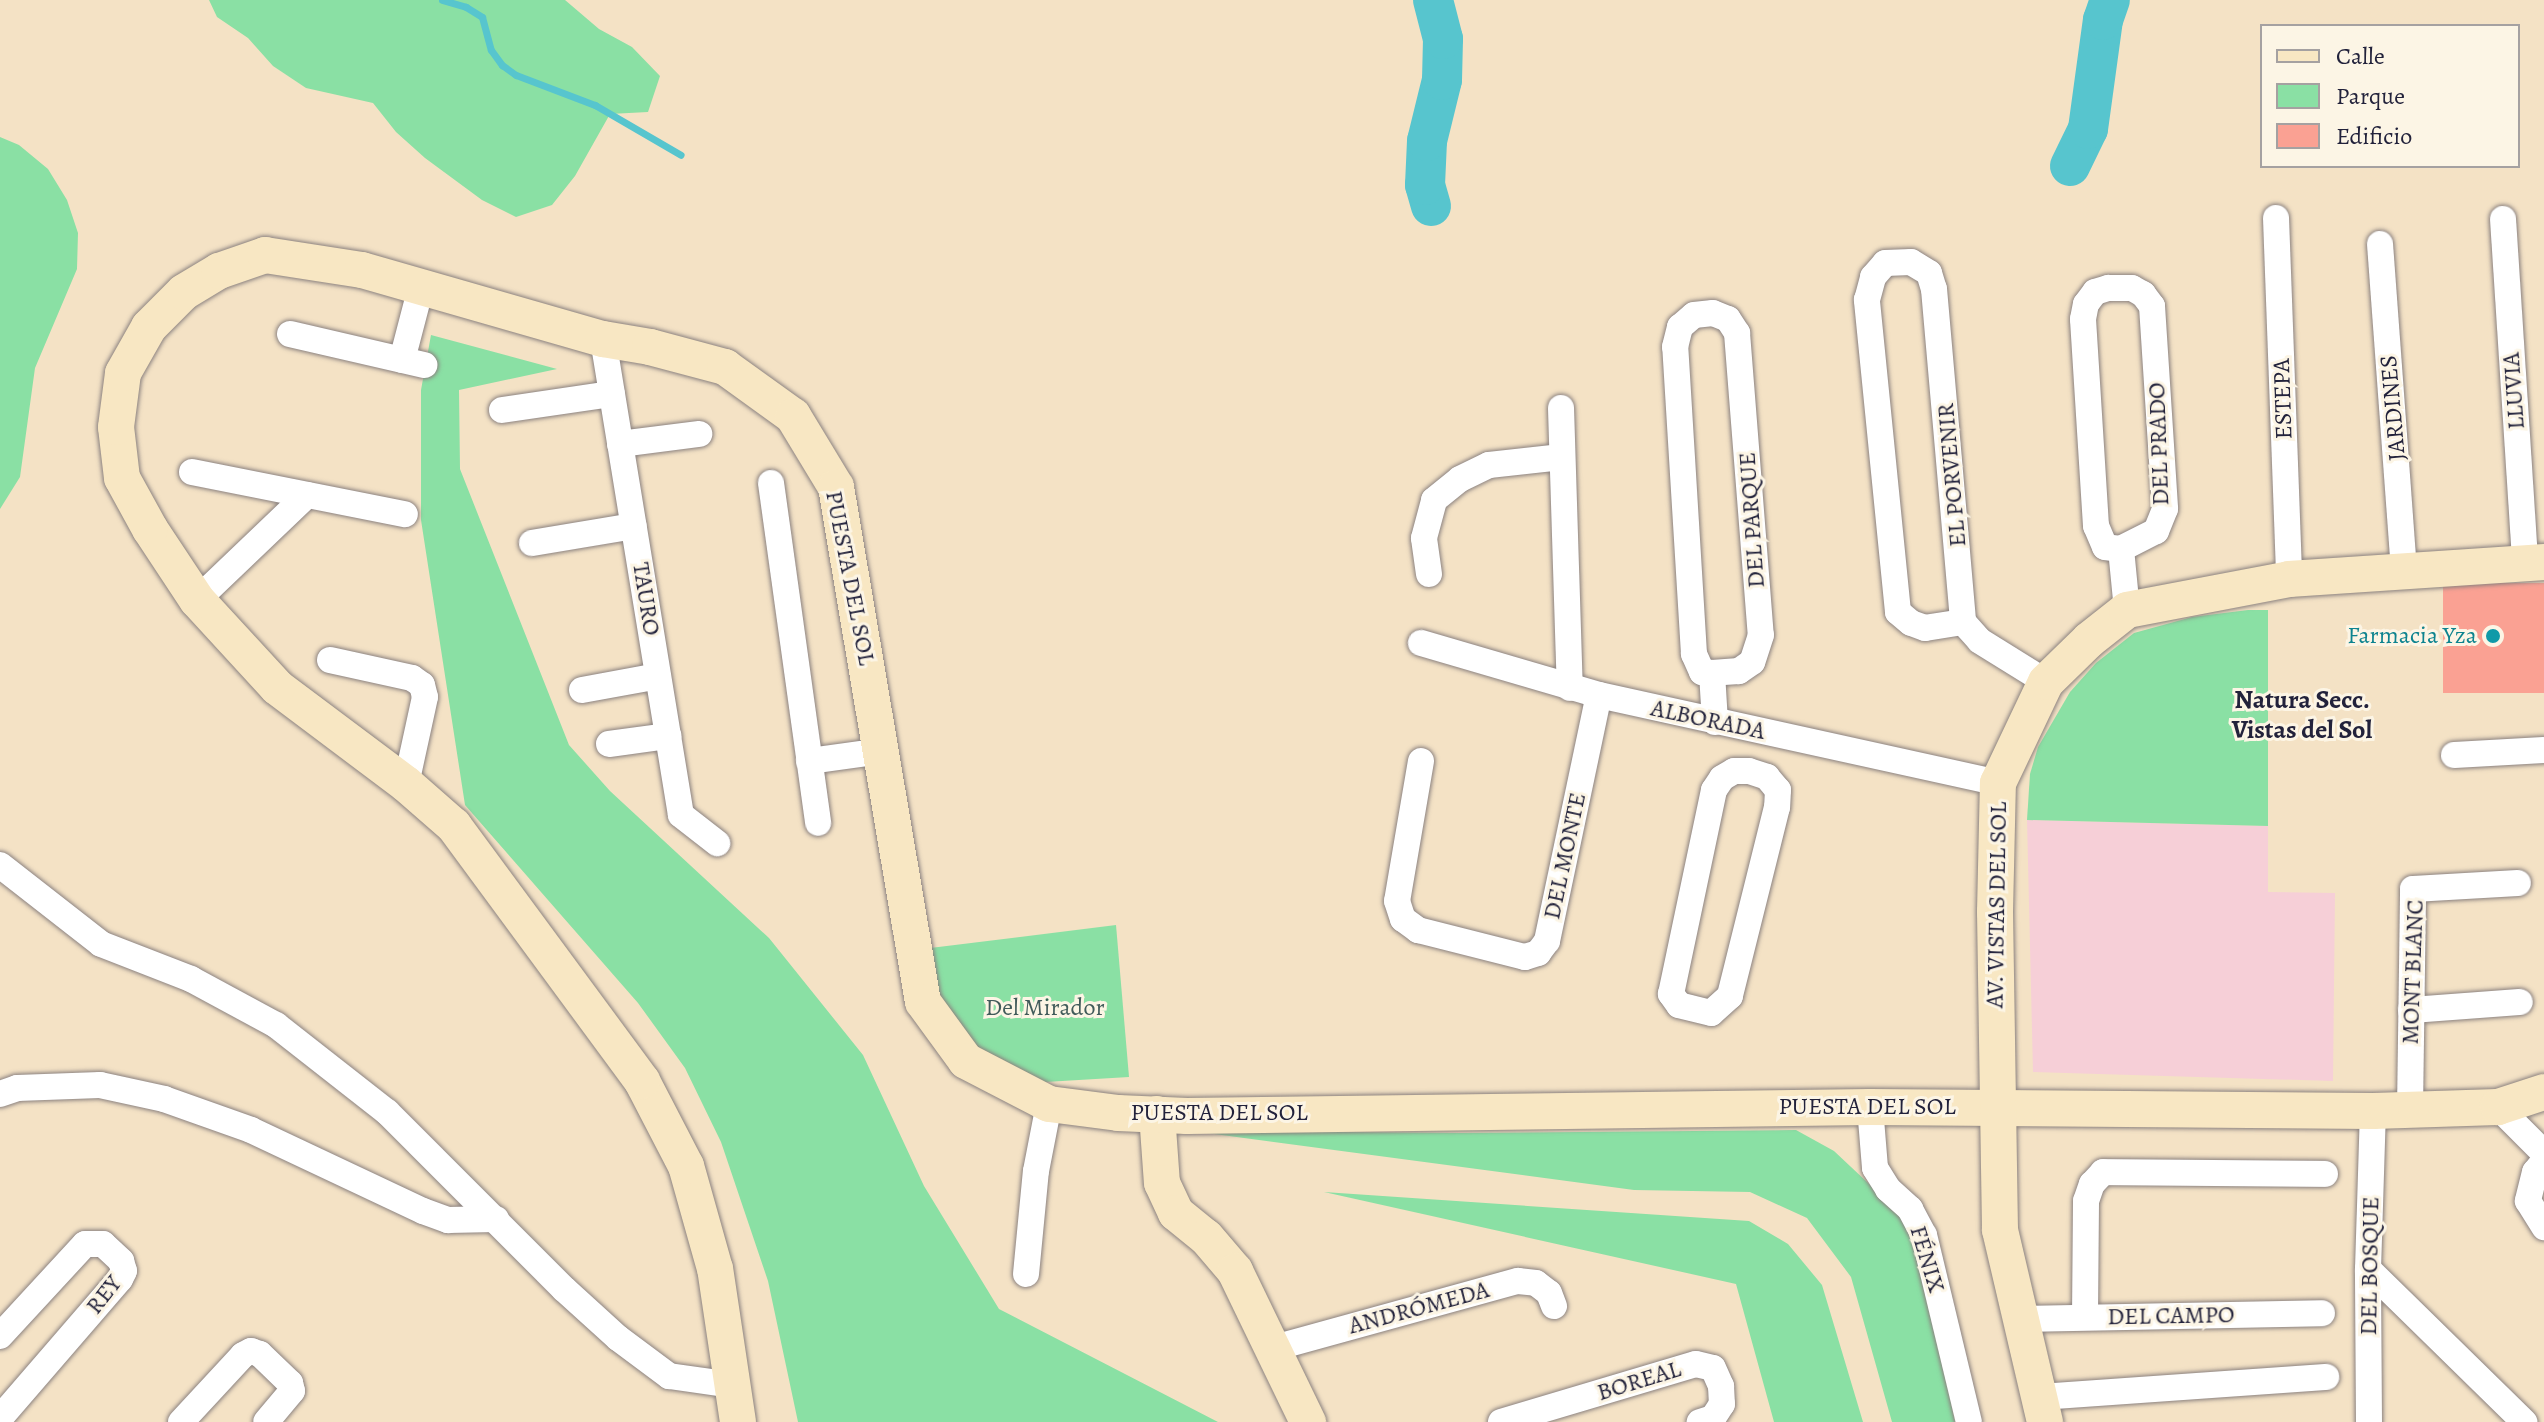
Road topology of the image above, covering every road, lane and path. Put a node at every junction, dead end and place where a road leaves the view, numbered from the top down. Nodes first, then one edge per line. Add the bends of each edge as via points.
1 (2276, 218) dead end
2 (2503, 219) dead end
3 (2380, 244) dead end
4 (421, 287) junction
5 (290, 334) dead end
6 (603, 339) junction
7 (612, 394) junction
8 (1561, 408) dead end
9 (502, 410) dead end
10 (699, 434) dead end
11 (620, 444) junction
12 (1562, 457) junction
13 (192, 472) dead end
14 (771, 483) dead end
15 (307, 495) junction
16 (405, 514) dead end
17 (634, 526) junction
18 (532, 543) dead end
19 (2121, 549) junction
20 (2534, 562) edge
21 (2404, 572) junction
22 (1429, 574) dead end
23 (2289, 579) junction
24 (197, 600) junction
25 (2127, 610) junction
26 (1963, 622) junction
27 (1421, 643) dead end
28 (330, 660) dead end
29 (1712, 673) junction
30 (658, 676) junction
31 (2046, 682) junction
32 (1570, 688) junction
33 (582, 690) dead end
34 (1599, 695) junction
35 (1715, 722) junction
36 (1759, 731) junction
37 (668, 736) junction
38 (609, 744) dead end
39 (2544, 750) edge
40 (882, 751) junction
41 (2454, 755) dead end
42 (809, 761) junction
43 (1421, 761) dead end
44 (1749, 771) junction
45 (1998, 783) junction
46 (406, 784) junction
47 (818, 823) dead end
48 (717, 843) dead end
49 (0, 865) edge
50 (2518, 883) dead end
51 (2520, 1002) dead end
52 (2411, 1010) junction
53 (2544, 1092) edge
54 (0, 1094) edge
55 (1049, 1104) junction
56 (1997, 1106) junction
57 (1870, 1107) junction
58 (2498, 1107) junction
59 (2410, 1110) junction
60 (2373, 1111) junction
61 (1157, 1114) junction
62 (2544, 1153) edge
63 (2544, 1161) edge
64 (2325, 1174) dead end
65 (496, 1219) junction
66 (2544, 1227) edge
67 (2368, 1269) junction
68 (1026, 1274) dead end
69 (1554, 1306) dead end
70 (2322, 1313) dead end
71 (2085, 1317) junction
72 (2021, 1319) junction
73 (0, 1336) edge
74 (1274, 1348) junction
75 (2326, 1377) dead end
76 (733, 1385) junction
77 (2042, 1409) edge
78 (0, 1418) edge
79 (181, 1422) edge
80 (266, 1422) edge
81 (738, 1422) edge
82 (1308, 1422) edge
83 (1501, 1422) edge
84 (1700, 1422) edge
85 (1969, 1422) edge
86 (2369, 1422) edge
87 (2524, 1422) edge

1 - 23 street, ESTEPA
2 - 20 street, LLUVIA
3 - 21 street, JARDINES
4 - 5 street via 413,362
4 - 6 street, PUESTA DEL SOL
4 - 24 street, PUESTA DEL SOL via 362,270 265,255 219,271 184,292 149,327 123,373 116,427 122,478
6 - 7 street, TAURO
6 - 40 street, PUESTA DEL SOL via 725,367 793,416 836,487
7 - 9 street
7 - 11 street, TAURO
8 - 12 street
10 - 11 street
11 - 17 street, TAURO
12 - 22 street via 1489,465 1434,500 1424,538
12 - 32 street
13 - 15 street
14 - 42 street
15 - 16 street
15 - 24 street
17 - 18 street
17 - 30 street, TAURO
19 - 19 street, DEL PRADO via 2156,531 2165,509 2152,306 2132,288 2108,288 2095,292 2083,319 2096,526 2105,547
19 - 25 street
20 - 21 street, AV. VISTAS DEL SOL
21 - 23 street, AV. VISTAS DEL SOL
23 - 25 street, AV. VISTAS DEL SOL
24 - 46 street, PUESTA DEL SOL via 277,687
25 - 31 street, AV. VISTAS DEL SOL
26 - 26 street, EL PORVENIR via 1934,289 1929,273 1911,262 1885,263 1873,277 1867,300 1898,612 1925,628
26 - 31 street via 1980,641
27 - 32 street, ALBORADA
28 - 46 street via 412,678 422,685 425,697
29 - 29 street, DEL PARQUE via 1702,672 1694,654 1675,347 1680,327 1694,315 1713,313 1728,319 1737,333 1761,635 1752,662 1739,671
29 - 35 street
30 - 33 street
30 - 37 street, TAURO
31 - 45 street, AV. VISTAS DEL SOL
32 - 34 street, ALBORADA
34 - 35 street, ALBORADA
34 - 43 street, DEL MONTE via 1547,941 1538,953 1525,957 1418,930 1403,919 1397,901
35 - 36 street, ALBORADA
36 - 44 street
36 - 45 street, ALBORADA
37 - 38 street
37 - 48 street, TAURO via 681,815
39 - 41 street
40 - 42 street
40 - 55 street, PUESTA DEL SOL via 923,1002 966,1061
42 - 47 street
44 - 44 street, ALBORADA via 1734,771 1714,790 1671,994 1679,1005 1711,1013 1730,996 1777,807 1778,790 1767,777
45 - 56 street, AV. VISTAS DEL SOL
46 - 76 street, PUESTA DEL SOL via 454,826 642,1081 686,1166 715,1269
49 - 65 street via 101,944 191,979 276,1025 387,1112
50 - 52 street, MONT BLANC via 2413,889
51 - 52 street
52 - 59 street, MONT BLANC
53 - 58 street, PUESTA DEL SOL
54 - 65 street via 17,1088 100,1085 164,1099 251,1130 423,1211 448,1220
55 - 61 street, PUESTA DEL SOL
55 - 68 street
56 - 57 street, PUESTA DEL SOL
56 - 60 street, PUESTA DEL SOL
56 - 72 street, AV. VISTAS DEL SOL via 2000,1230
57 - 61 street, PUESTA DEL SOL
57 - 85 street, FÉNIX via 1875,1168 1910,1209 1924,1235
58 - 59 street, PUESTA DEL SOL
58 - 62 street
59 - 60 street, PUESTA DEL SOL
60 - 67 street, DEL BOSQUE
61 - 74 street via 1162,1183 1176,1213 1235,1271
63 - 66 street via 2535,1172 2528,1201
64 - 71 street via 2103,1172 2086,1201
65 - 76 street via 596,1319 669,1376
67 - 86 street, DEL BOSQUE
67 - 87 street
69 - 74 street, ANDRÓMEDA via 1549,1293 1536,1283 1518,1281
70 - 71 street, DEL CAMPO
71 - 72 street, DEL CAMPO
72 - 77 street, AV. VISTAS DEL SOL
73 - 78 street, REY via 85,1244 103,1244 121,1261 120,1279
74 - 82 street
75 - 77 street
76 - 81 street, PUESTA DEL SOL
79 - 80 street via 251,1351 290,1383 292,1391
83 - 84 street, BOREAL via 1696,1364 1713,1368 1721,1386 1722,1404 1713,1418

